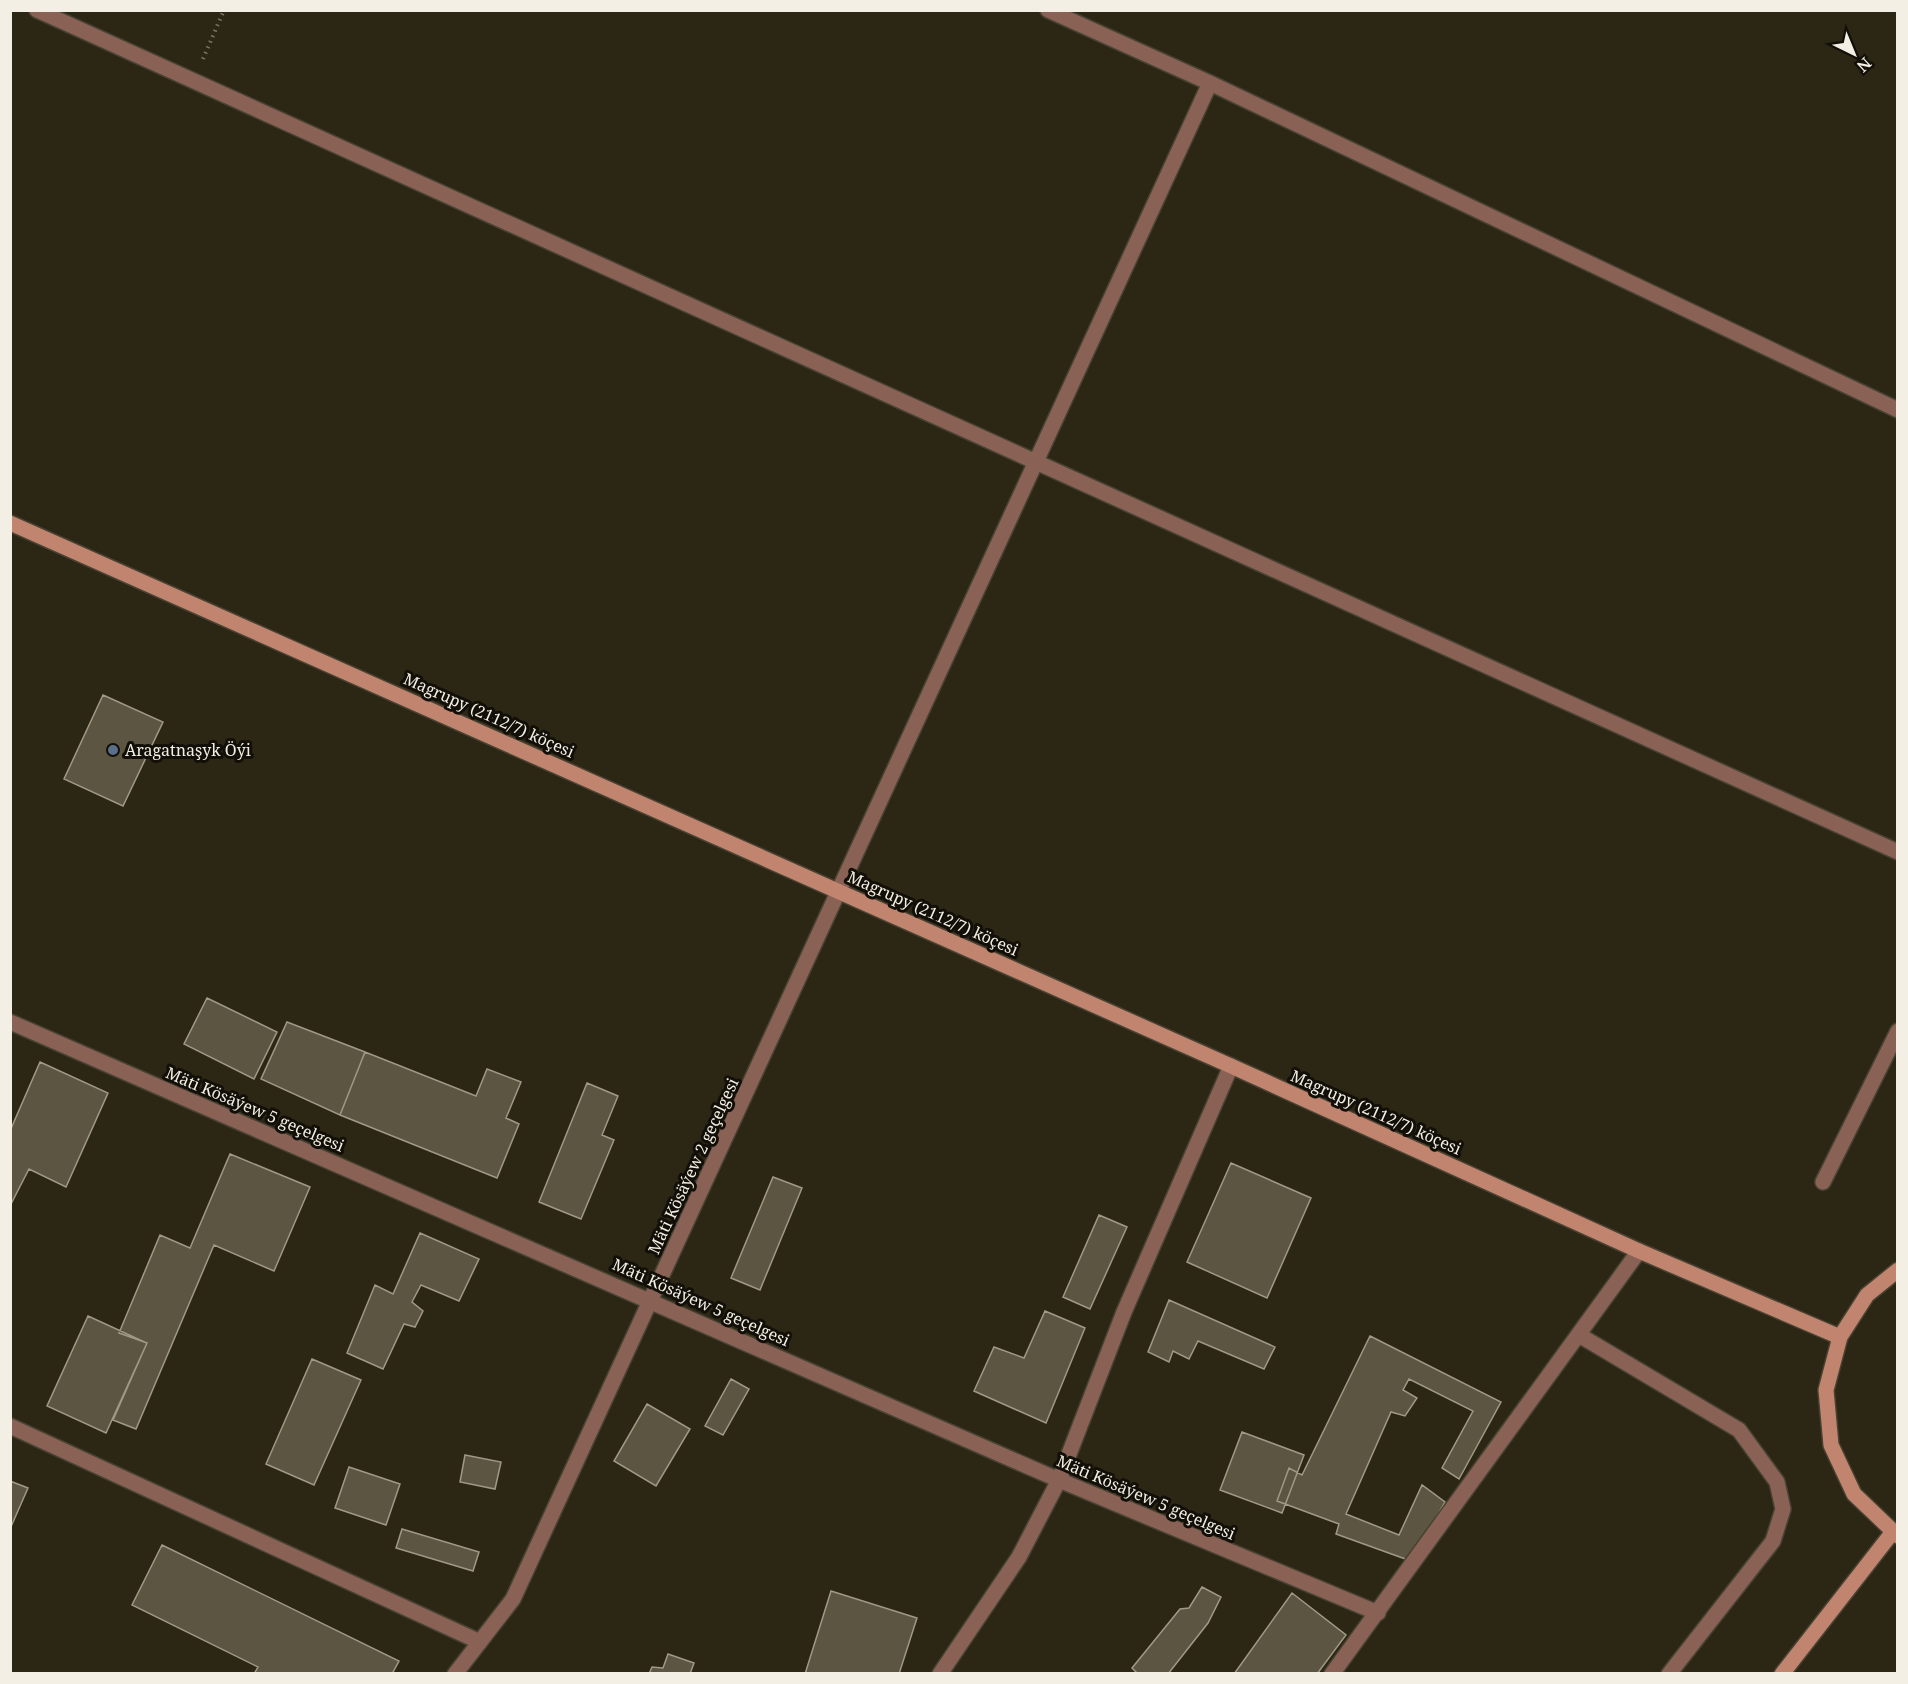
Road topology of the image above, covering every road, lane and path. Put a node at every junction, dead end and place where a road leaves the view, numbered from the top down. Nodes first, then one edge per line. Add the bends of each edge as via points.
1 (37, 10) edge
2 (224, 10) edge
3 (1048, 10) edge
4 (193, 81) junction
5 (1210, 83) junction
6 (1898, 411) edge
7 (1036, 462) junction
8 (10, 523) edge
9 (1898, 852) edge
10 (838, 891) junction
11 (10, 1022) edge
12 (1898, 1031) edge
13 (1231, 1066) junction
14 (1823, 1182) dead end
15 (1639, 1251) junction
16 (1898, 1270) edge
17 (651, 1300) junction
18 (1579, 1335) junction
19 (1840, 1337) junction
20 (10, 1426) edge
21 (1059, 1479) junction
22 (1895, 1534) edge
23 (1378, 1614) junction
24 (480, 1642) junction
25 (455, 1674) edge
26 (940, 1674) edge
27 (1332, 1674) edge
28 (1668, 1674) edge
29 (1782, 1674) edge

1 - 4 street
2 - 4 path
3 - 5 street
4 - 7 street
5 - 6 street
5 - 7 street, Mäti Kösäýew 2 geçelgesi
7 - 9 street
7 - 10 street, Mäti Kösäýew 2 geçelgesi
8 - 10 street, Magrupy (2112/7) köçesi
10 - 13 street, Magrupy (2112/7) köçesi
10 - 17 street, Mäti Kösäýew 2 geçelgesi
11 - 17 street, Mäti Kösäýew 5 geçelgesi
12 - 14 street
13 - 15 street, Magrupy (2112/7) köçesi
13 - 21 street via 1124,1312
15 - 18 street
15 - 19 street, Magrupy (2112/7) köçesi
16 - 19 street via 1867,1295
17 - 21 street, Mäti Kösäýew 5 geçelgesi
17 - 24 street, Mäti Kösäýew 2 geçelgesi via 513,1599
18 - 23 street
18 - 28 street via 1739,1430 1777,1482 1784,1509 1773,1542
19 - 22 street via 1826,1390 1831,1445 1854,1494
20 - 24 street
21 - 23 street, Mäti Kösäýew 5 geçelgesi
21 - 26 street via 1019,1557
22 - 29 street
23 - 27 street
24 - 25 street, Mäti Kösäýew 2 geçelgesi

